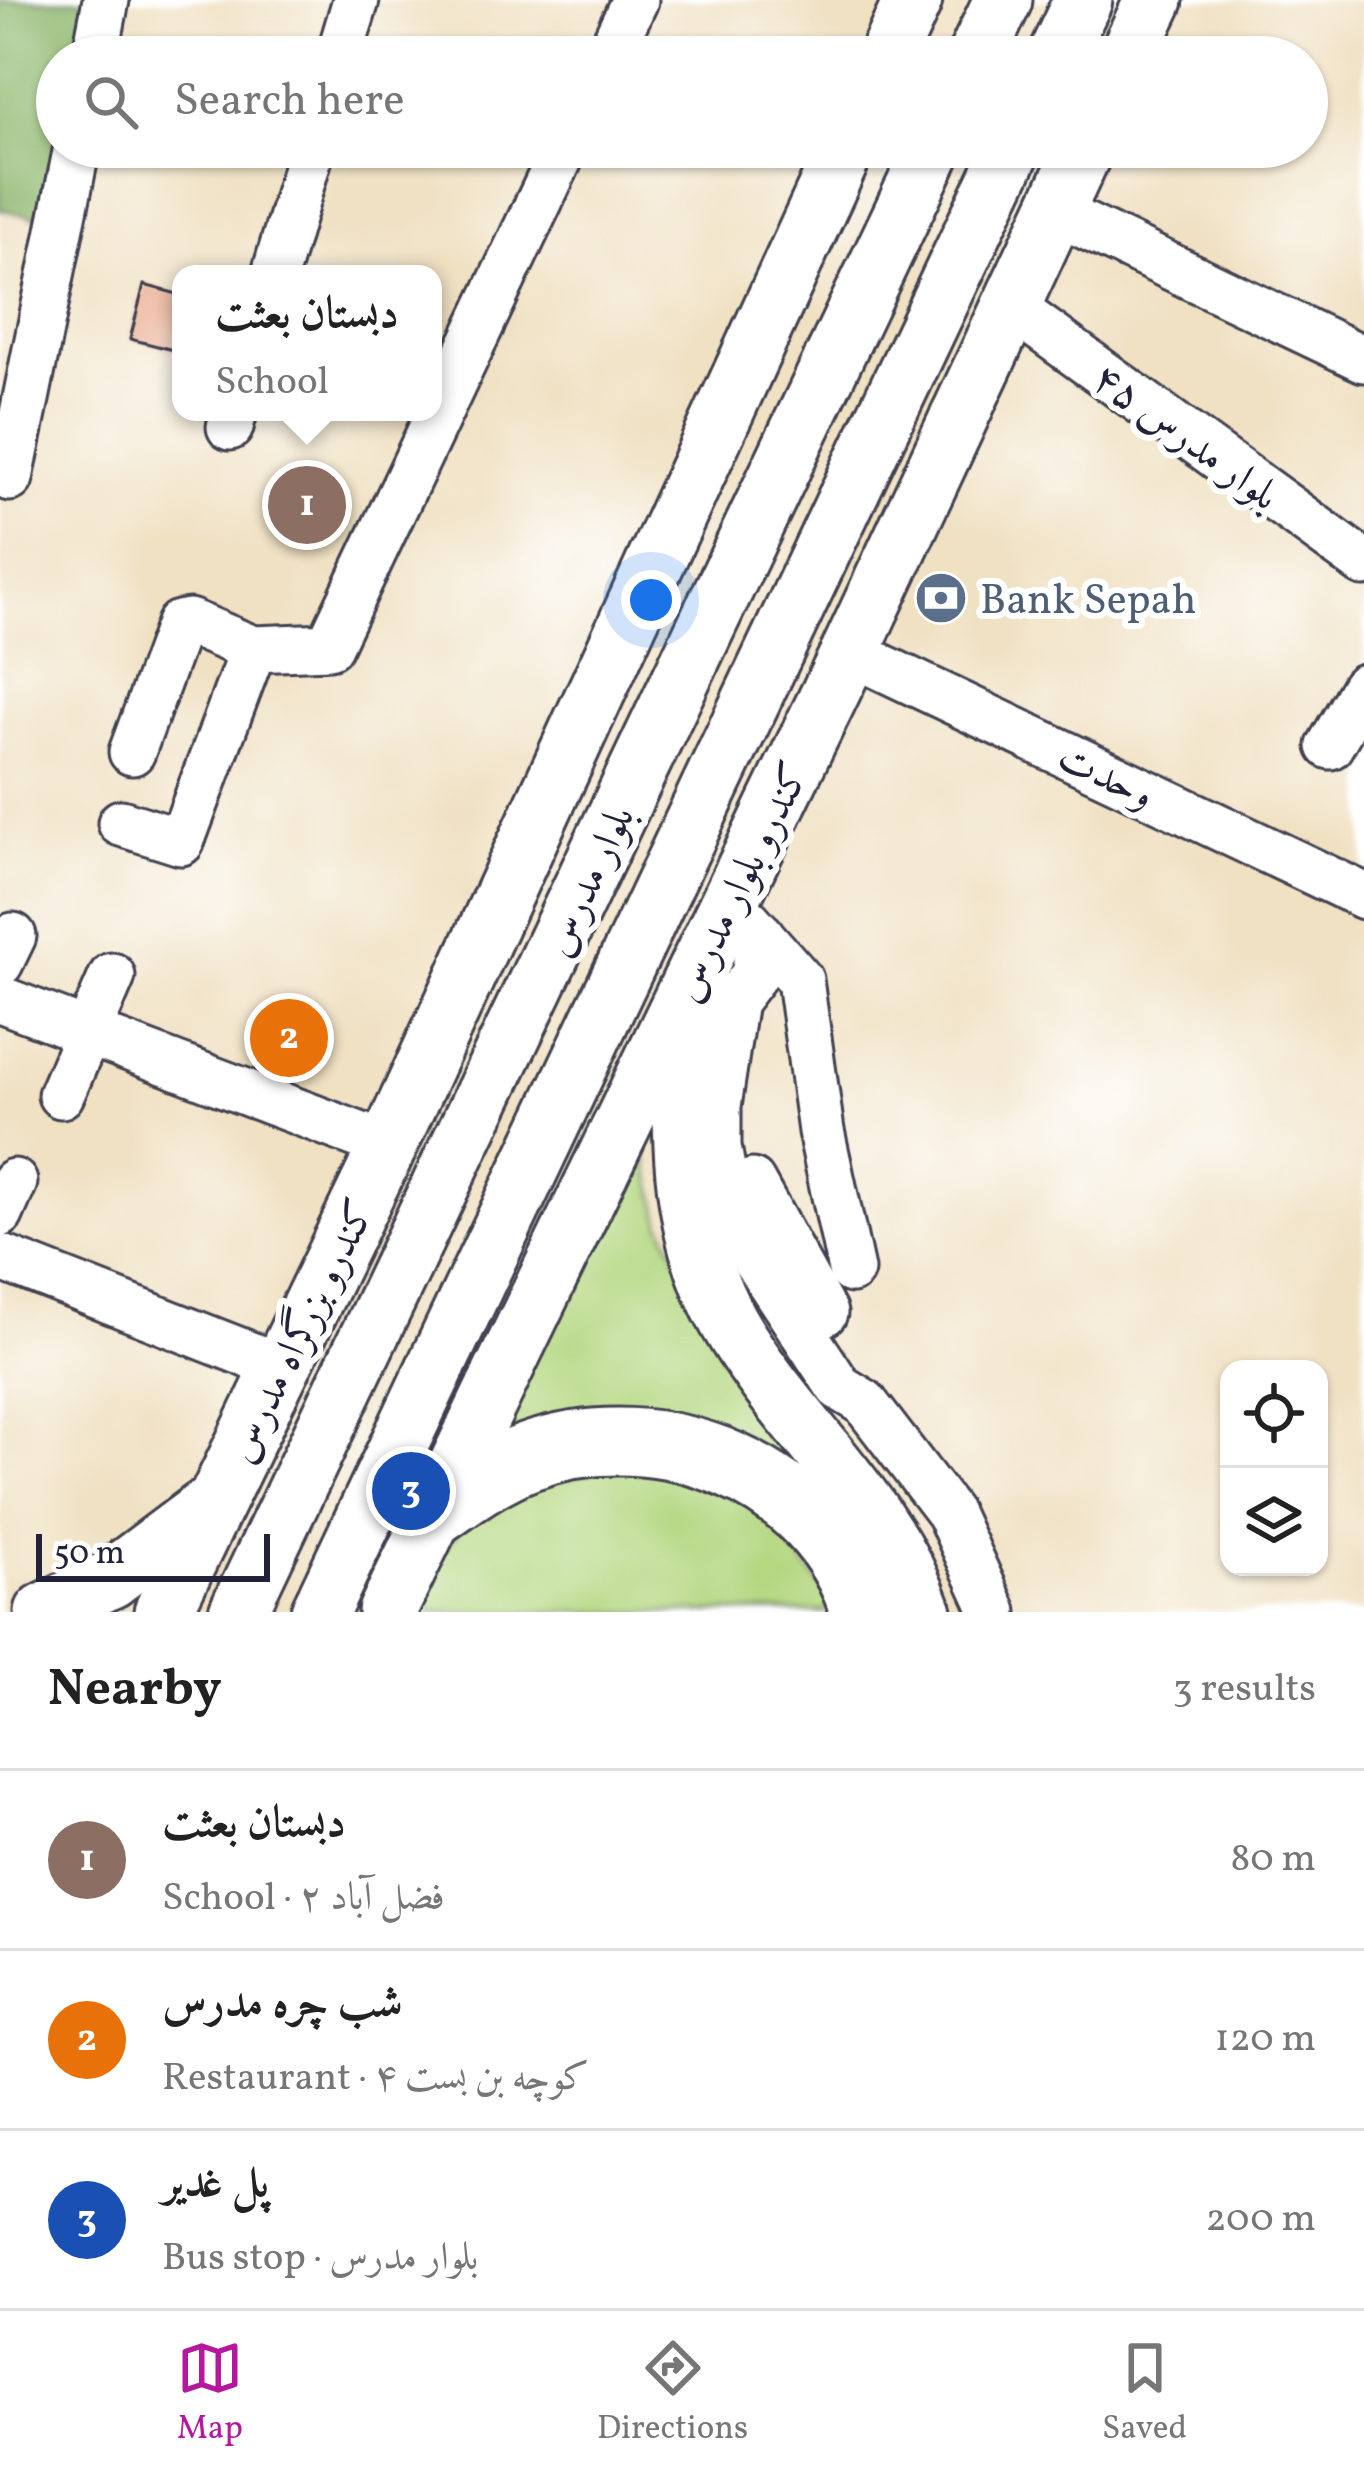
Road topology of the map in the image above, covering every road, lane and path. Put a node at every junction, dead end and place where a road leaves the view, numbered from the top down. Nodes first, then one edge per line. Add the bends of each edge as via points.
1 (106, 0) edge
2 (356, 0) edge
3 (635, 0) edge
4 (913, 0) edge
5 (1003, 0) edge
6 (1154, 0) edge
7 (99, 36) edge
8 (345, 36) edge
9 (618, 36) edge
10 (897, 36) edge
11 (986, 36) edge
12 (1137, 36) edge
13 (72, 168) edge
14 (306, 168) edge
15 (556, 168) edge
16 (836, 168) edge
17 (924, 168) edge
18 (1003, 168) edge
19 (1075, 168) edge
20 (1054, 211) junction
21 (278, 265) edge
22 (1010, 306) junction
23 (1364, 359) edge
24 (14, 392) edge
25 (442, 407) edge
26 (435, 421) edge
27 (10, 478) dead end
28 (1364, 563) edge
29 (253, 649) junction
30 (850, 652) junction
31 (689, 664) junction
32 (1364, 687) edge
33 (753, 696) junction
34 (1330, 746) dead end
35 (132, 752) dead end
36 (629, 792) junction
37 (121, 824) dead end
38 (1364, 896) edge
39 (748, 937) junction
40 (112, 976) dead end
41 (688, 986) junction
42 (0, 999) edge
43 (88, 1032) junction
44 (434, 1048) junction
45 (61, 1095) dead end
46 (388, 1146) junction
47 (0, 1257) edge
48 (851, 1270) dead end
49 (283, 1368) junction
50 (215, 1499) junction
51 (434, 1513) junction
52 (44, 1612) edge
53 (163, 1612) edge
54 (238, 1612) edge
55 (320, 1612) edge
56 (386, 1612) edge
57 (864, 1612) edge
58 (923, 1612) edge
59 (994, 1612) edge

1 - 7 street
2 - 8 street
3 - 9 street
4 - 10 main road
5 - 11 main road
6 - 12 main road
13 - 24 street
14 - 21 street
15 - 25 street
16 - 44 main road
17 - 31 main road, بلوار مدرس
18 - 33 main road, بلوار مدرس
19 - 20 main road, کندرو بلوار مدرس
20 - 22 main road, کندرو بلوار مدرس
20 - 23 street
22 - 28 street, ۴۵ بلوار مدرس
22 - 30 main road, کندرو بلوار مدرس
24 - 27 street
26 - 29 street via 328,646
29 - 35 street via 179,624
29 - 37 street via 181,842
30 - 38 street, وحدت
30 - 39 main road, کندرو بلوار مدرس
31 - 33 main road
31 - 36 main road, بلوار مدرس
32 - 34 street
33 - 55 main road, بلوار مدرس
36 - 44 main road
36 - 54 main road, بلوار مدرس
39 - 41 main road, کندرو بلوار مدرس
39 - 48 street via 800,980
39 - 59 street via 766,1001 744,1116 747,1168 765,1214 858,1372 864,1402 949,1513
40 - 43 street
41 - 51 main road, کندرو بلوار مدرس
41 - 58 main road via 679,1130 710,1281 730,1326 879,1520
42 - 43 street
43 - 45 street
43 - 46 street
44 - 46 main road, کندرو بزرگراه مدرس
46 - 49 main road, کندرو بزرگراه مدرس
47 - 49 street
49 - 50 main road, کندرو بزرگراه مدرس
50 - 52 main road via 111,1579
50 - 53 main road, کندرو بزرگراه مدرس
51 - 56 main road, کندرو بلوار مدرس
51 - 57 highway via 529,1457 602,1443 697,1450 766,1481 797,1507 844,1565

